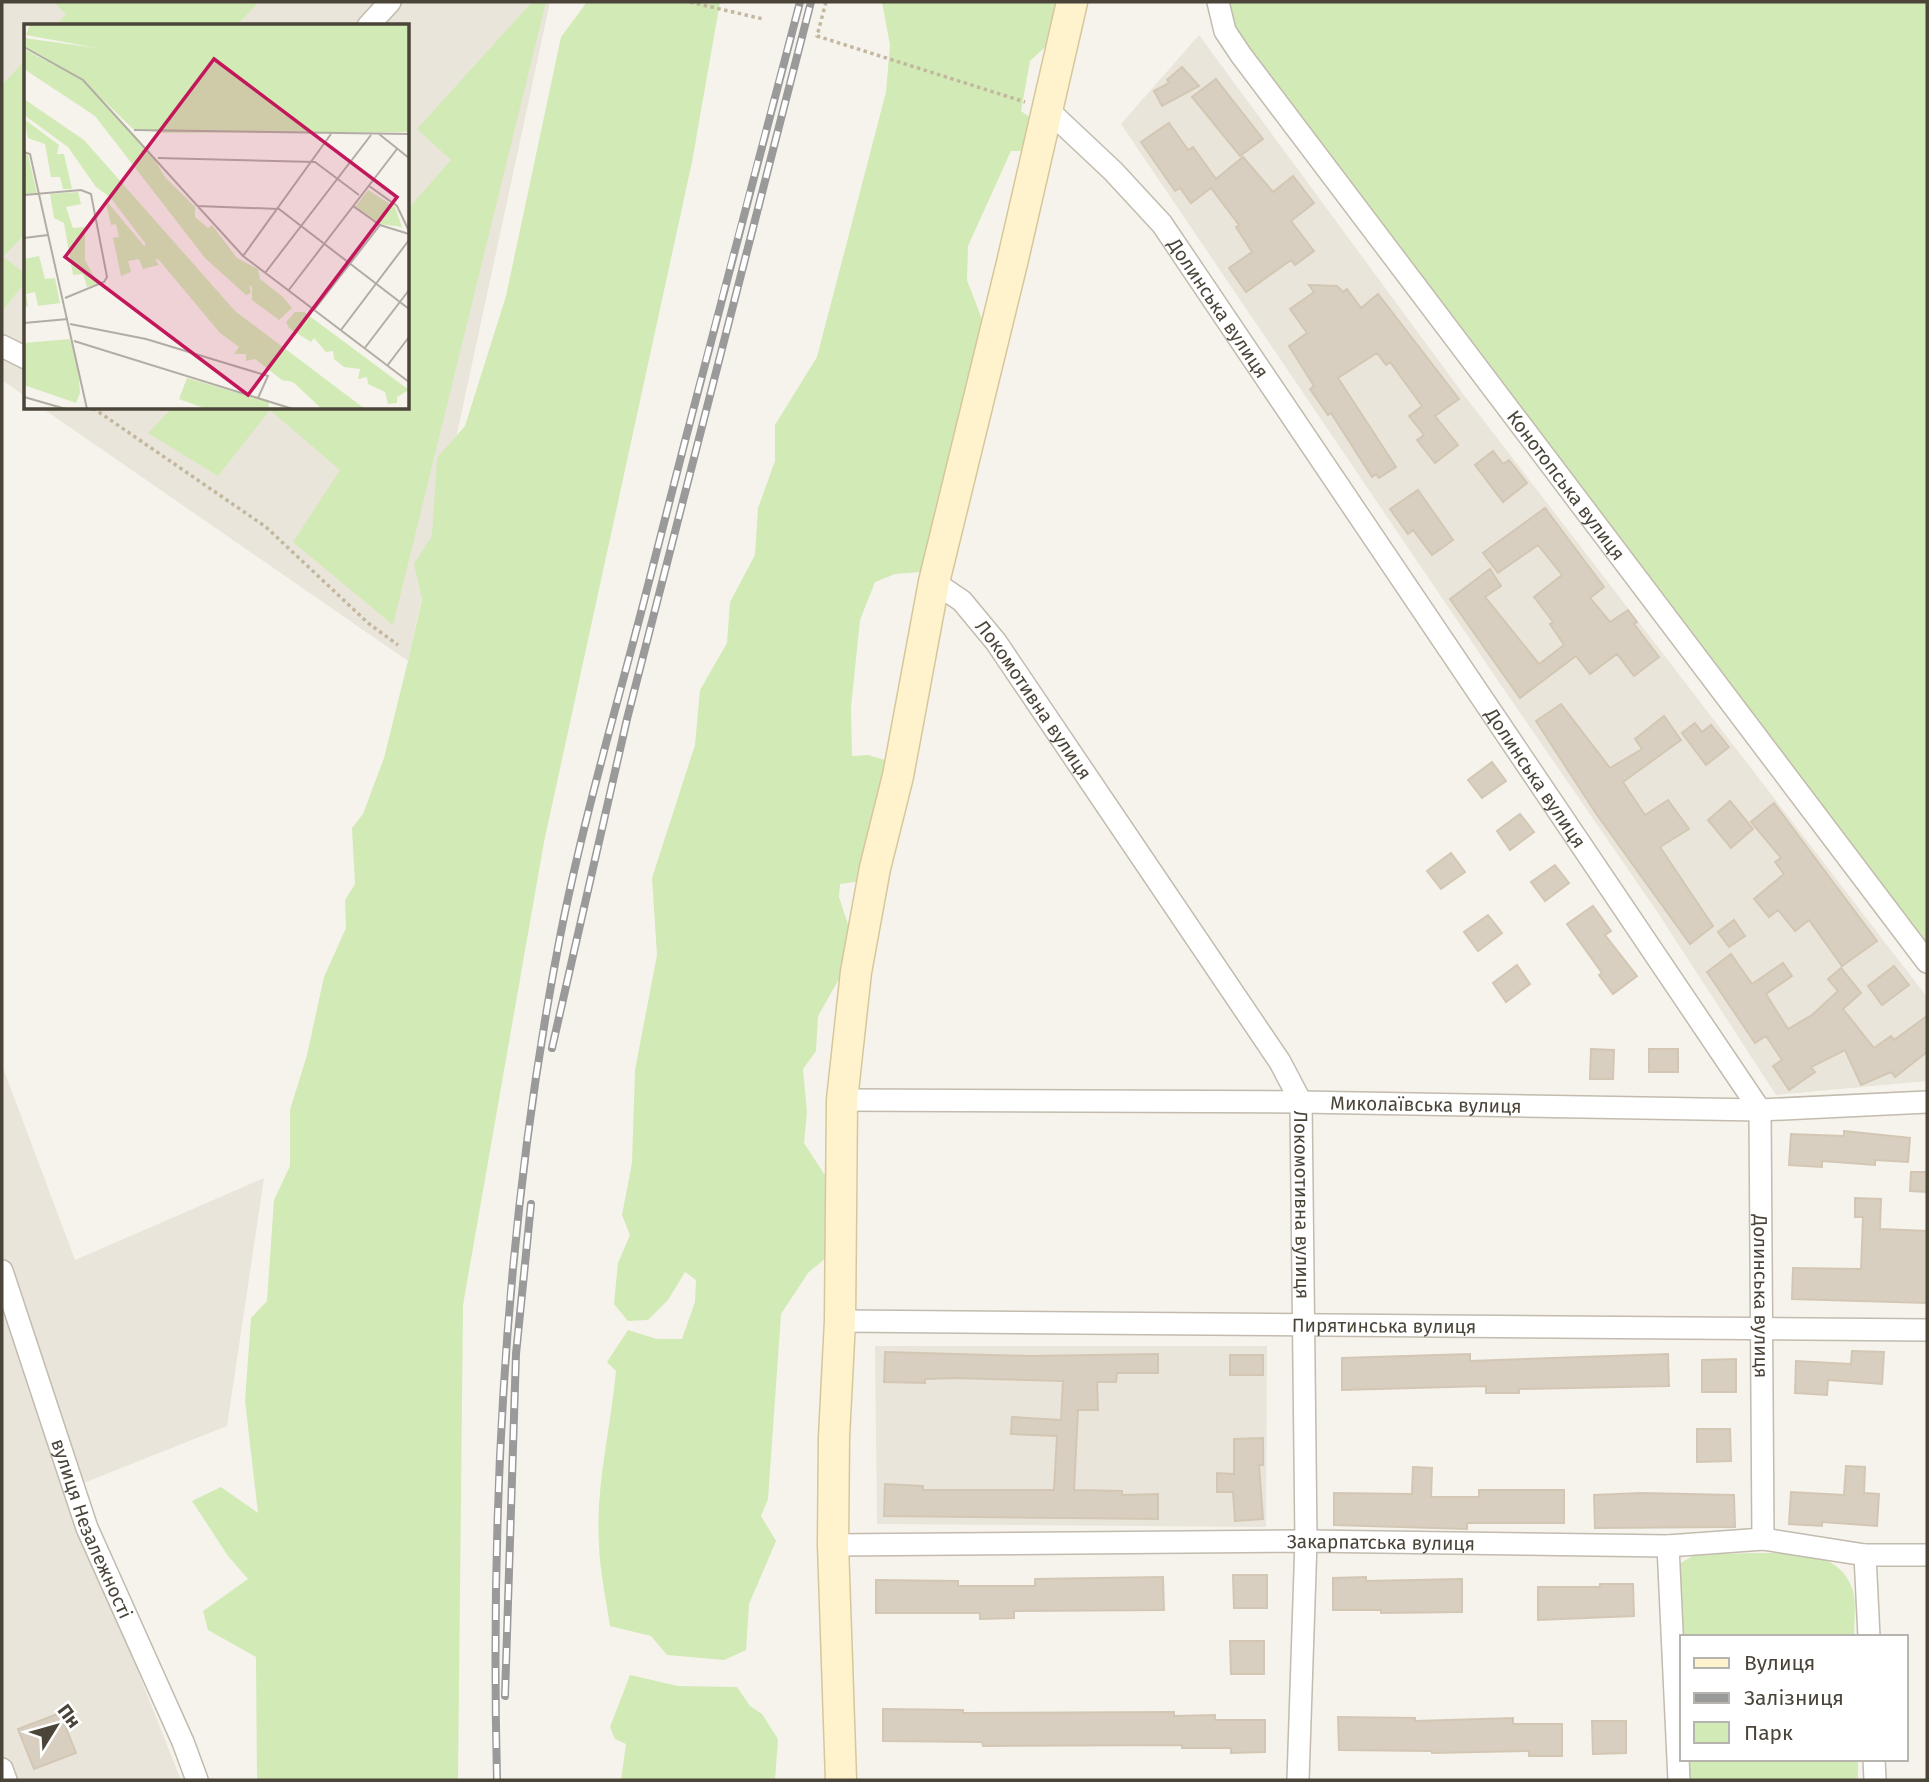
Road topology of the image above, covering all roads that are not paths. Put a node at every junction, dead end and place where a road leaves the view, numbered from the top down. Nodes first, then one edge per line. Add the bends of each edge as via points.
1 (390, 2) edge
2 (1072, 2) edge
3 (1218, 2) edge
4 (370, 24) edge
5 (1047, 109) junction
6 (2, 346) edge
7 (24, 357) edge
8 (934, 582) junction
9 (1927, 962) edge
10 (842, 1100) junction
11 (1301, 1102) junction
12 (1927, 1102) edge
13 (1760, 1110) junction
14 (2, 1271) edge
15 (840, 1321) junction
16 (1302, 1326) junction
17 (1763, 1329) junction
18 (1927, 1330) edge
19 (1763, 1539) junction
20 (1306, 1541) junction
21 (833, 1545) junction
22 (1668, 1546) junction
23 (1865, 1555) junction
24 (1927, 1555) edge
25 (1869, 1635) edge
26 (1874, 1761) edge
27 (2, 1769) edge
28 (6, 1780) edge
29 (197, 1780) edge
30 (841, 1780) edge
31 (1298, 1780) edge
32 (1679, 1780) edge
33 (1875, 1780) edge

1 - 4 street
2 - 5 street
3 - 9 street, Конотопська вулиця via 1225,31 1241,55
5 - 8 street
5 - 13 street, Долинська вулиця via 1162,224
6 - 7 street
8 - 10 street via 856,972
8 - 11 street, Локомотивна вулиця via 962,601 996,642 1280,1062
10 - 11 street, Миколаївська вулиця
10 - 15 street
11 - 13 street, Миколаївська вулиця
11 - 16 street, Локомотивна вулиця
12 - 13 street, Миколаївська вулиця
13 - 17 street, Долинська вулиця
14 - 29 street, вулиця Незалежності via 87,1528
15 - 16 street, Пирятинська вулиця
15 - 21 street
16 - 17 street, Пирятинська вулиця
16 - 20 street, Локомотивна вулиця
17 - 18 street, Пирятинська вулиця
17 - 19 street, Долинська вулиця
19 - 22 street, Закарпатська вулиця
19 - 23 street, Закарпатська вулиця
20 - 21 street, Закарпатська вулиця
20 - 22 street, Закарпатська вулиця
20 - 31 street, Локомотивна вулиця
21 - 30 street
22 - 32 street
23 - 24 street, Закарпатська вулиця
23 - 25 street
26 - 33 street
27 - 28 street

